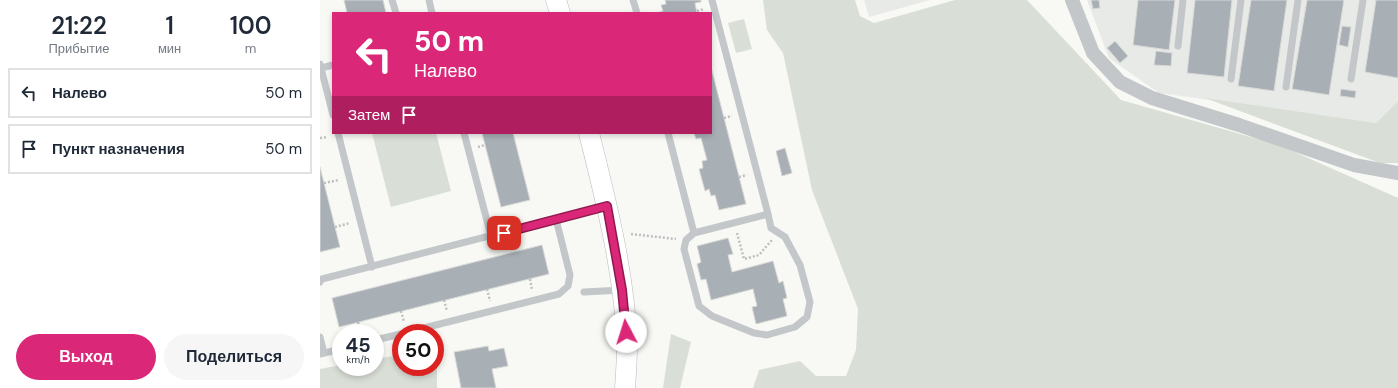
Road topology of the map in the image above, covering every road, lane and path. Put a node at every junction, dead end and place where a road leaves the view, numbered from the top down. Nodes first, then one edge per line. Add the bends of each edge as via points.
1 (392, 0) edge
2 (429, 0) edge
3 (556, 0) edge
4 (633, 0) edge
5 (712, 0) edge
6 (1072, 0) edge
7 (1183, 0) edge
8 (1241, 0) edge
9 (1298, 0) edge
10 (1363, 0) edge
11 (396, 12) edge
12 (432, 12) edge
13 (560, 12) edge
14 (637, 12) edge
15 (1178, 46) dead end
16 (332, 65) edge
17 (320, 66) edge
18 (1231, 79) dead end
19 (1352, 79) dead end
20 (1286, 87) dead end
21 (332, 111) edge
22 (338, 134) edge
23 (464, 134) edge
24 (589, 134) edge
25 (668, 134) edge
26 (1398, 173) edge
27 (349, 177) junction
28 (324, 183) dead end
29 (607, 206) junction
30 (768, 214) junction
31 (556, 219) junction
32 (734, 222) junction
33 (611, 231) junction
34 (694, 233) junction
35 (491, 236) junction
36 (785, 237) junction
37 (686, 240) junction
38 (372, 267) junction
39 (320, 282) edge
40 (622, 290) junction
41 (584, 292) dead end
42 (438, 324) edge
43 (320, 337) edge
44 (332, 351) edge
45 (322, 354) edge
46 (625, 388) edge

1 - 11 lane
2 - 12 lane
3 - 13 main road
4 - 14 lane
5 - 30 lane
6 - 26 street via 1093,52 1120,82 1152,98 1354,165
7 - 15 lane
8 - 18 lane
9 - 20 lane
10 - 19 lane
16 - 17 lane
17 - 21 lane
22 - 27 lane
23 - 35 lane
24 - 29 main road
25 - 34 lane
27 - 28 path
27 - 38 lane
29 - 31 lane
29 - 33 main road
30 - 32 lane
30 - 36 lane via 771,228
31 - 35 lane
31 - 42 lane via 570,275 568,286 559,294
32 - 34 lane
32 - 36 path via 744,259 759,255 771,241
33 - 37 path
33 - 40 main road
34 - 37 lane
35 - 38 lane
36 - 37 lane via 800,265 810,302 808,317 795,327 767,335 754,333 712,316 699,306 684,249
38 - 39 lane via 322,279
40 - 41 lane
40 - 46 main road via 627,346
43 - 45 lane
44 - 45 lane

